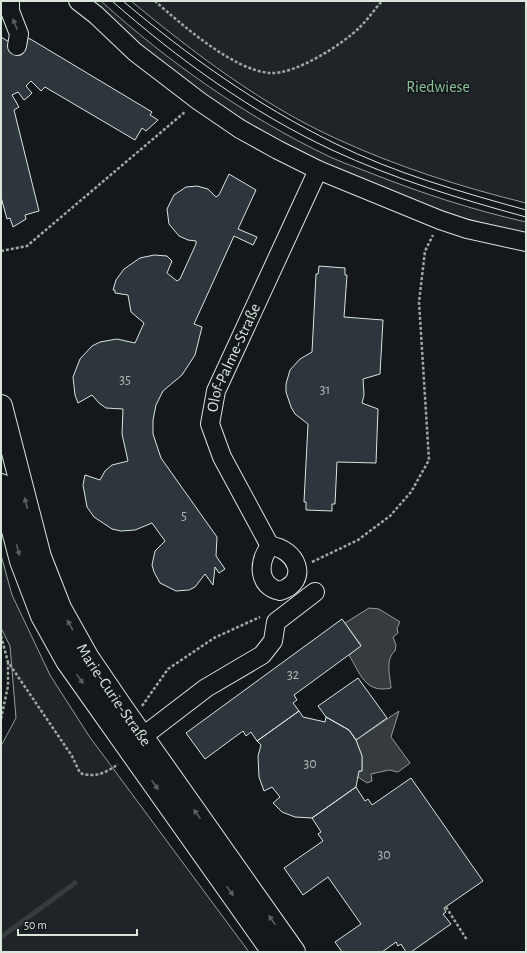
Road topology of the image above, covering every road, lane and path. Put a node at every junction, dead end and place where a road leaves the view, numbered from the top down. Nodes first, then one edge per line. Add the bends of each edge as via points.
1 (10, 1) edge
2 (78, 1) edge
3 (155, 1) edge
4 (382, 1) edge
5 (17, 46) dead end
6 (192, 106) dead end
7 (318, 170) junction
8 (434, 232) dead end
9 (526, 242) edge
10 (1, 251) edge
11 (1, 406) edge
12 (1, 485) edge
13 (270, 546) dead end
14 (309, 564) dead end
15 (316, 592) dead end
16 (261, 616) dead end
17 (1, 636) edge
18 (8, 662) junction
19 (142, 706) dead end
20 (1, 719) edge
21 (142, 737) junction
22 (120, 762) dead end
23 (446, 907) dead end
24 (467, 940) dead end
25 (274, 952) edge
26 (294, 952) edge

5 -> 1 street via 19,34 10,11
2 - 7 street via 135,52 240,129
3 - 4 path via 208,45 249,69 270,73 286,72 314,60 359,28
6 - 10 path via 27,246
7 - 9 street via 440,220 467,229
7 - 13 street, Olof-Palme-Straße via 216,392 210,424 222,457
8 - 14 path via 425,250 419,302 429,460 411,492 390,516 358,540
21 -> 11 main road, Marie-Curie-Straße via 88,658 60,608 40,557
12 -> 25 main road, Marie-Curie-Straße via 21,561 42,616 67,661
15 - 21 street via 276,622 273,641 262,655 206,688
16 - 19 path via 214,638 168,669
17 - 18 path
18 - 20 path via 8,686
18 - 22 path via 72,756 80,773 89,776 108,772
26 -> 21 main road, Marie-Curie-Straße
23 - 24 path

